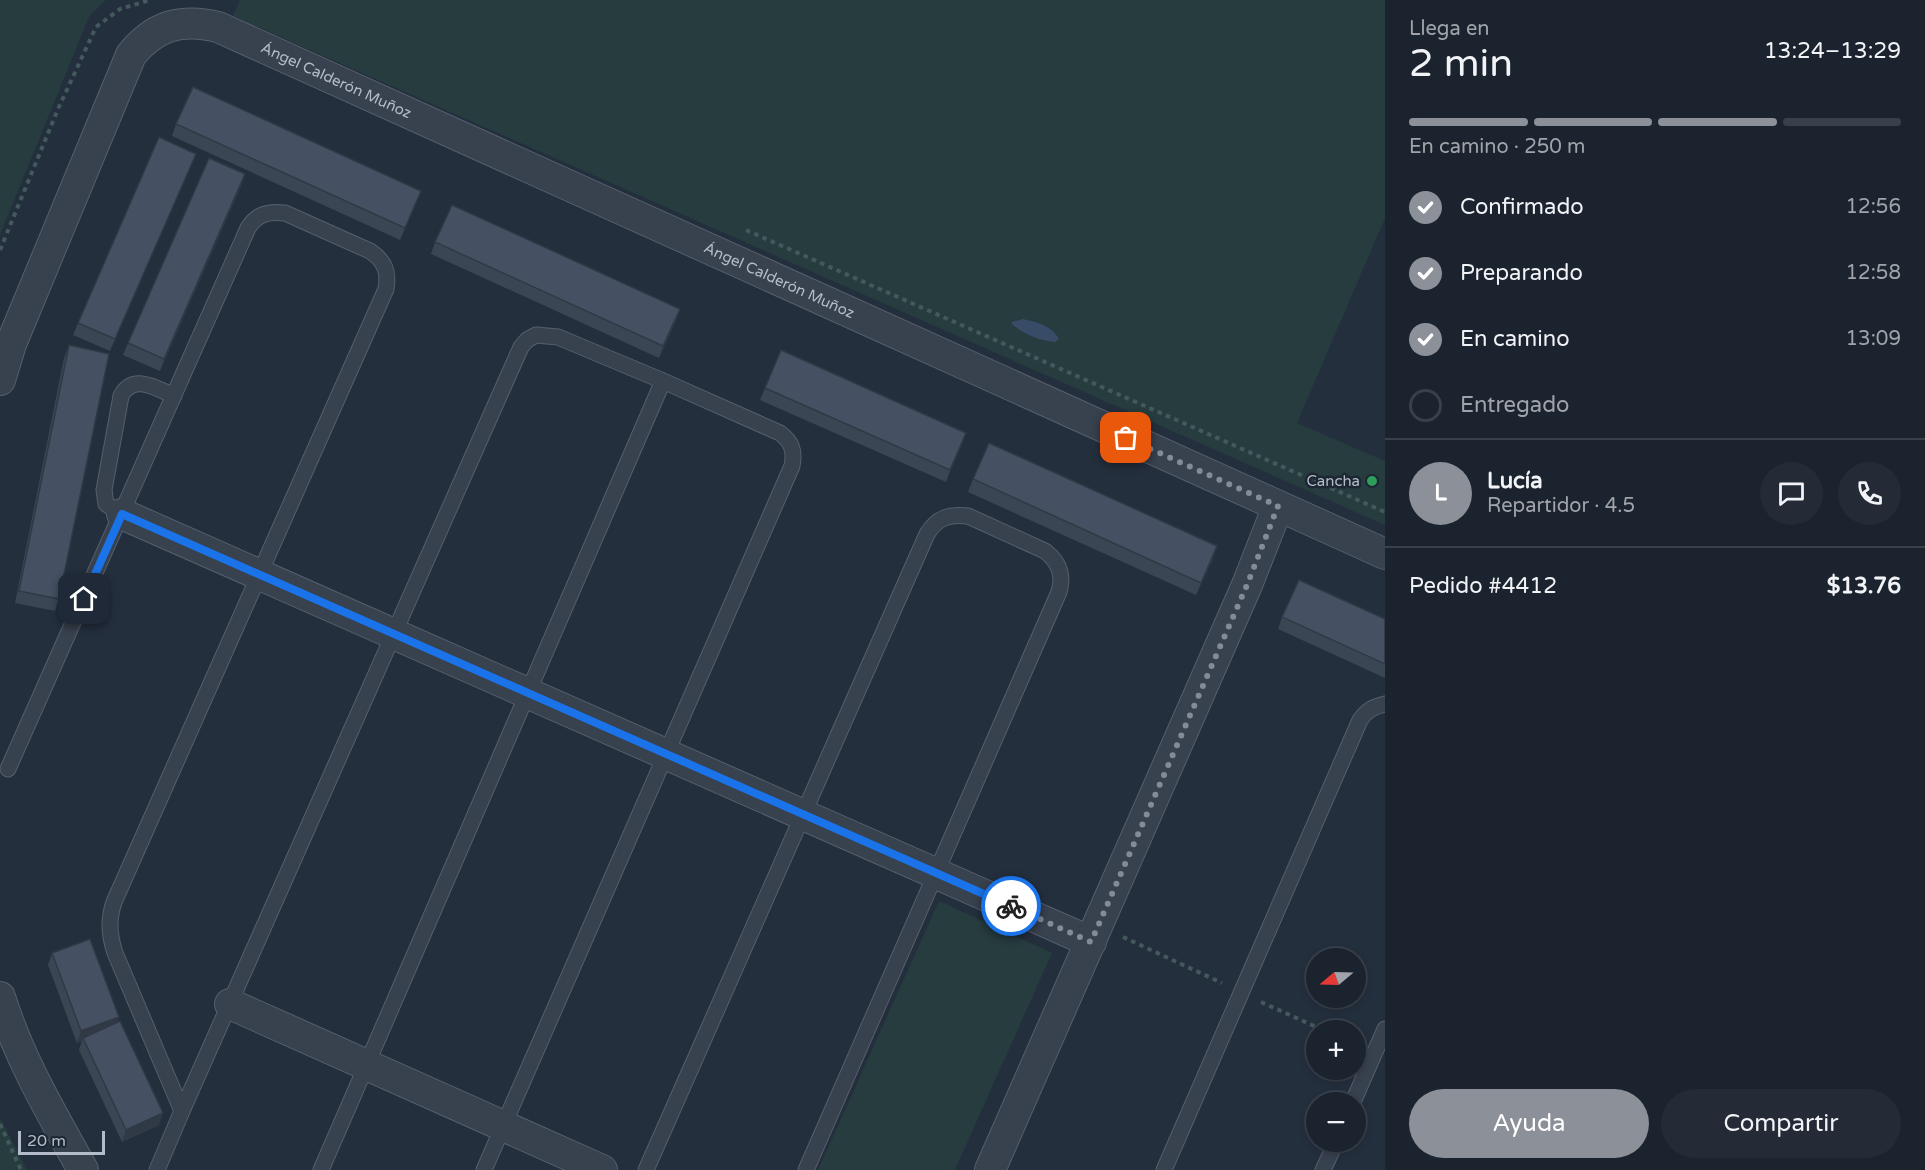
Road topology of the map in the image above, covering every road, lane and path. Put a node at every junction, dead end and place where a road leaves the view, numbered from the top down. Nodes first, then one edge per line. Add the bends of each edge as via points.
1 (151, 0) edge
2 (738, 226) dead end
3 (0, 250) edge
4 (0, 380) edge
5 (663, 381) junction
6 (174, 396) junction
7 (1278, 506) junction
8 (1385, 512) edge
9 (122, 514) junction
10 (1385, 554) edge
11 (259, 574) junction
12 (393, 633) junction
13 (529, 693) junction
14 (1385, 704) edge
15 (665, 753) junction
16 (8, 769) dead end
17 (803, 814) junction
18 (935, 873) junction
19 (1094, 933) junction
20 (1241, 992) junction
21 (0, 997) edge
22 (230, 1004) junction
23 (1306, 1022) edge
24 (1385, 1029) edge
25 (367, 1065) junction
26 (1357, 1092) edge
27 (182, 1111) junction
28 (0, 1124) edge
29 (503, 1126) junction
30 (1331, 1152) edge
31 (21, 1170) edge
32 (83, 1170) edge
33 (157, 1170) edge
34 (321, 1170) edge
35 (484, 1170) edge
36 (603, 1170) edge
37 (646, 1170) edge
38 (806, 1170) edge
39 (990, 1170) edge
40 (1164, 1170) edge
41 (1323, 1170) edge

1 - 3 path via 120,9 96,27
2 - 8 path
4 - 7 street, Ángel Calderón Muñoz via 11,344 131,55 155,32 169,26 200,23 218,27
5 - 12 lane via 558,337 546,334 527,340
5 - 13 lane
5 - 15 lane via 780,433 793,447 794,456
6 - 9 lane
6 - 9 lane via 140,383 131,385 121,396 104,490 106,504
6 - 11 lane via 248,228 262,214 285,213 370,251 386,267 386,289
7 - 10 street, Ángel Calderón Muñoz
7 - 19 street
9 - 11 street
9 - 16 lane
11 - 12 street
11 - 27 lane via 109,918 115,953
12 - 13 street
12 - 22 lane
13 - 15 street
13 - 25 lane
14 - 20 lane via 1365,712 1360,720
15 - 17 street
15 - 29 lane
17 - 18 street
17 - 18 lane via 927,534 934,522 944,517 968,516 1045,551 1054,558 1062,580
17 - 37 lane
18 - 19 street
18 - 38 lane
19 - 20 path
19 - 39 street
20 - 23 path
20 - 40 lane
21 - 32 street via 44,1100
22 - 25 street
22 - 27 lane
24 - 26 lane
25 - 29 street
25 - 34 lane
27 - 33 lane
28 - 31 path
29 - 35 lane
29 - 36 street
30 - 41 lane

